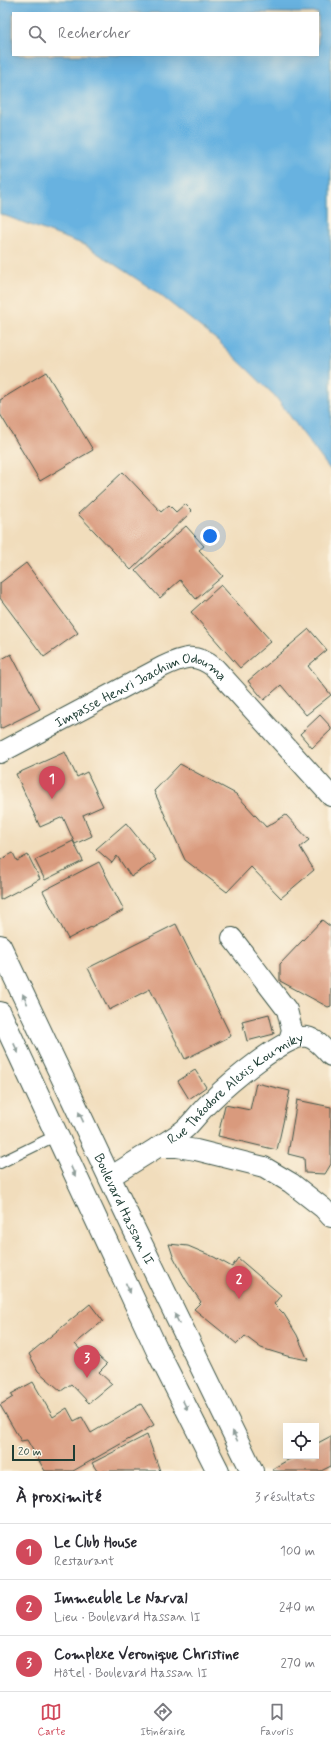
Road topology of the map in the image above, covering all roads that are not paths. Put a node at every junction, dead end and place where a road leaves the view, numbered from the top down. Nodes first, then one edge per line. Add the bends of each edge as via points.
1 (0, 753) edge
2 (331, 796) edge
3 (232, 938) dead end
4 (0, 946) edge
5 (0, 1013) edge
6 (289, 1040) junction
7 (331, 1056) edge
8 (57, 1135) junction
9 (158, 1147) junction
10 (0, 1163) edge
11 (110, 1177) junction
12 (331, 1217) edge
13 (218, 1471) edge
14 (252, 1471) edge

1 - 2 street, Impasse Henri Joachim Odouma via 162,667 182,658 200,658 215,668
3 - 6 street via 287,1010 292,1030
11 -> 4 main road, Boulevard Hassan II
5 -> 8 main road
6 - 7 street, Rue Théodore Alexis Koumiky via 307,1037 320,1044
6 - 9 street, Rue Théodore Alexis Koumiky via 232,1082 185,1129
8 - 10 lane
8 -> 13 main road via 158,1352
9 - 11 street, Rue Théodore Alexis Koumiky
9 - 12 street via 196,1150 264,1167 291,1183
14 -> 11 main road, Boulevard Hassan II

